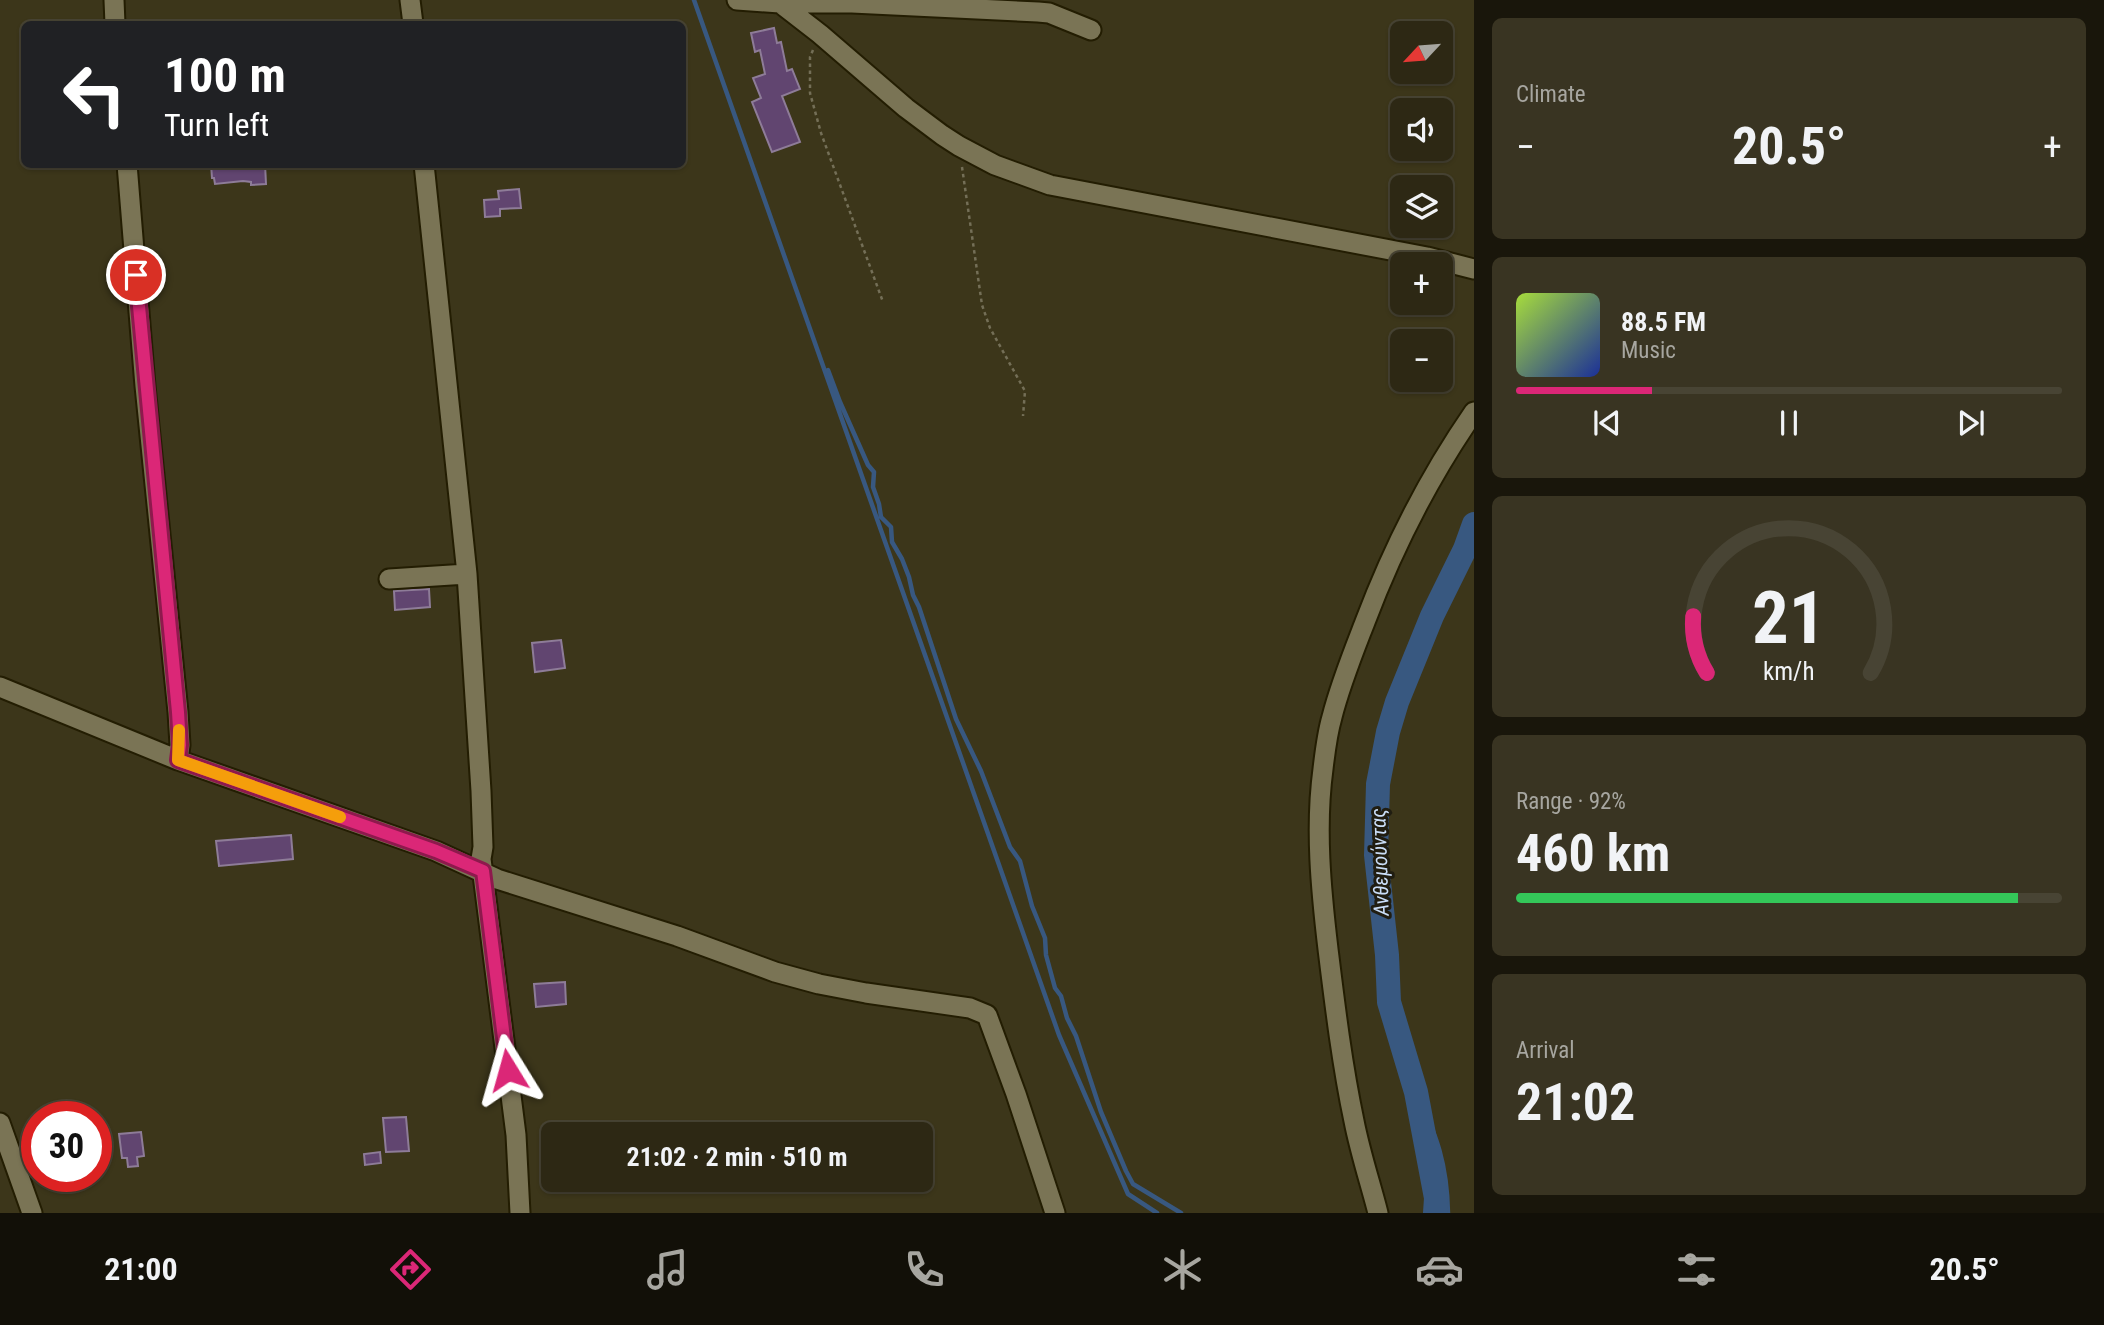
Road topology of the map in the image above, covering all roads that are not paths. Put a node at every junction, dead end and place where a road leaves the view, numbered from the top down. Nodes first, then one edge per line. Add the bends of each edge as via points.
1 (114, 0) edge
2 (410, 0) edge
3 (737, 0) edge
4 (780, 3) junction
5 (1032, 6) edge
6 (115, 21) edge
7 (413, 21) edge
8 (1091, 30) dead end
9 (127, 168) edge
10 (424, 168) edge
11 (1474, 269) edge
12 (1474, 412) edge
13 (467, 574) junction
14 (388, 579) dead end
15 (0, 687) edge
16 (178, 760) junction
17 (483, 871) junction
18 (0, 1123) edge
19 (32, 1213) edge
20 (520, 1213) edge
21 (1055, 1213) edge
22 (1378, 1213) edge

1 - 6 street
2 - 7 street
3 - 4 street
4 - 5 street
4 - 11 street via 926,124 995,164 1050,185
5 - 8 street
9 - 16 street via 178,712
10 - 13 street
12 - 22 street via 1448,449 1379,585 1331,718 1323,772 1323,906 1334,996 1354,1123
13 - 14 street
13 - 17 street
15 - 16 street
16 - 17 street
17 - 20 street via 516,1135
17 - 21 street via 793,978 981,1012 1004,1059
18 - 19 street

